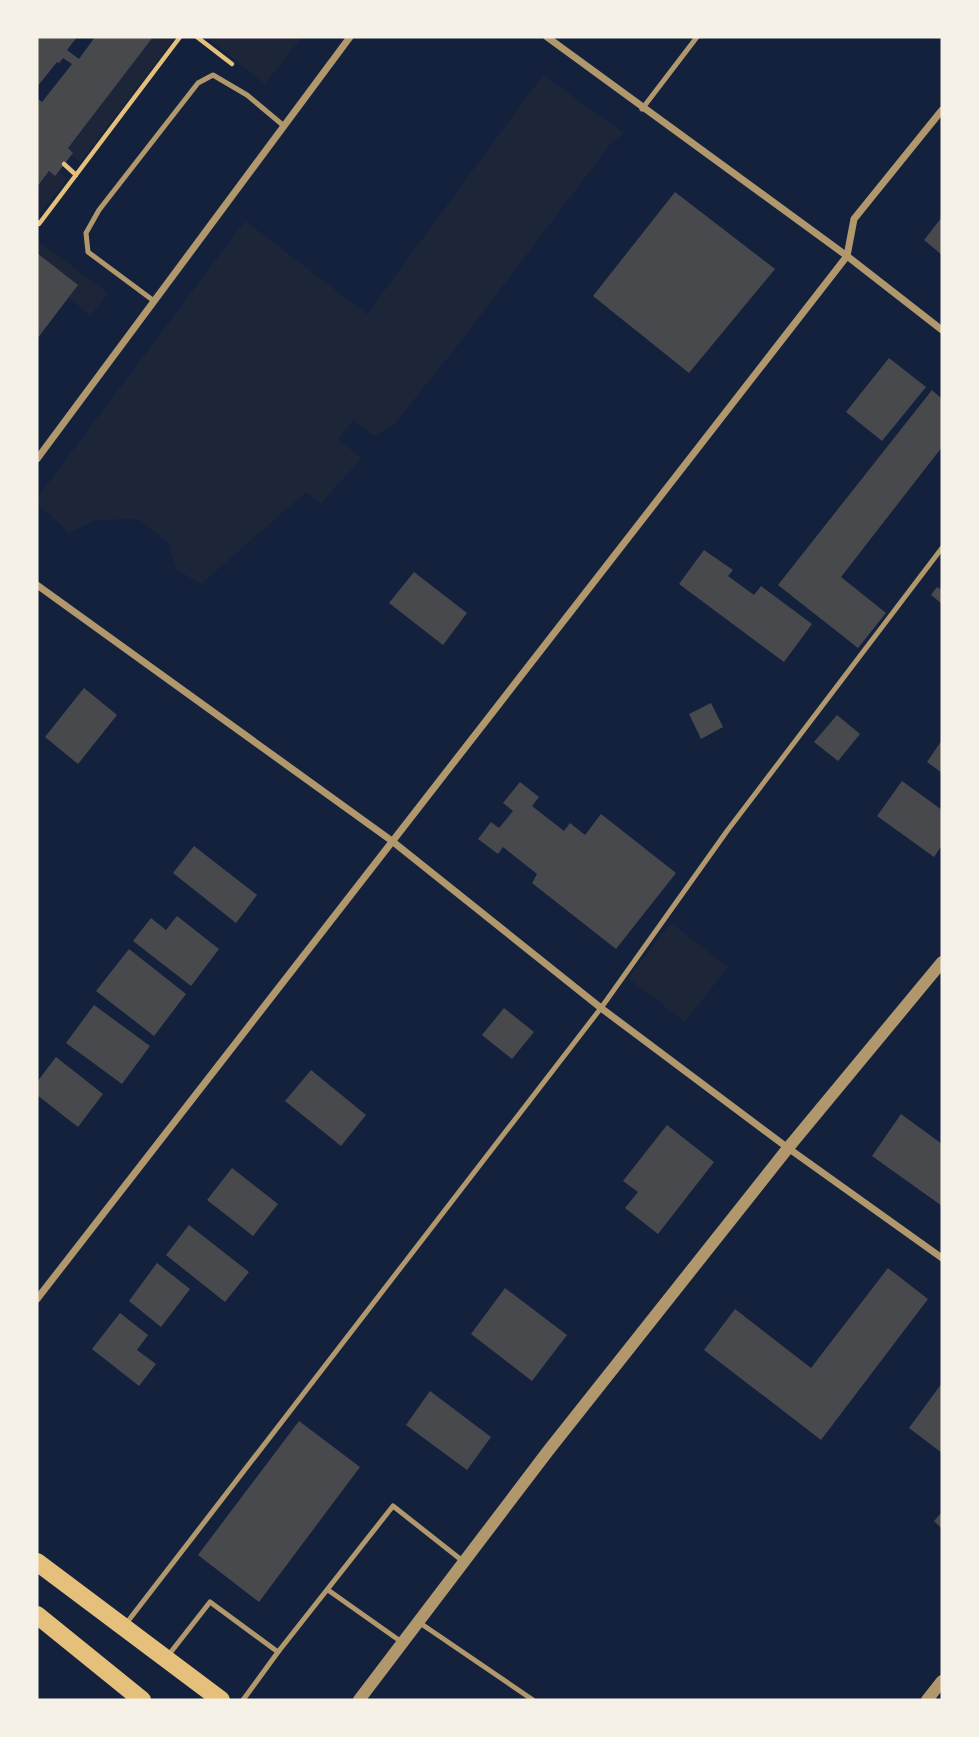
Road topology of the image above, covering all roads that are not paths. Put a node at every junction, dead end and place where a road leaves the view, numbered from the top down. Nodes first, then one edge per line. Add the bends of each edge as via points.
1 (350, 37) edge
2 (547, 37) edge
3 (697, 37) edge
4 (642, 109) junction
5 (942, 110) edge
6 (284, 126) junction
7 (847, 256) junction
8 (154, 301) junction
9 (942, 330) edge
10 (37, 459) edge
11 (942, 548) edge
12 (37, 585) edge
13 (392, 841) junction
14 (942, 962) edge
15 (601, 1008) junction
16 (788, 1148) junction
17 (942, 1258) edge
18 (37, 1300) edge
19 (37, 1562) edge
20 (464, 1562) junction
21 (328, 1590) junction
22 (37, 1615) edge
23 (418, 1622) junction
24 (123, 1627) junction
25 (403, 1643) junction
26 (278, 1652) junction
27 (166, 1659) junction
28 (942, 1681) edge
29 (142, 1700) edge
30 (221, 1700) edge
31 (243, 1700) edge
32 (359, 1700) edge
33 (533, 1700) edge
34 (927, 1700) edge

1 - 6 street
2 - 4 street
3 - 4 lane
4 - 7 street
5 - 7 street via 854,219
6 - 8 street
6 - 8 lane via 247,95 213,75 198,83 99,210 86,233 88,252
7 - 9 street
7 - 13 street
8 - 10 street
11 - 15 lane via 727,831
12 - 13 street
13 - 15 street
13 - 18 street
14 - 16 street
15 - 16 street
15 - 24 lane
16 - 17 street
16 - 20 street
19 - 24 main road
20 - 21 lane via 393,1506
20 - 23 street
21 - 25 lane
21 - 26 lane
22 - 29 main road
23 - 25 street
23 - 33 lane
24 - 27 main road
25 - 32 street
26 - 27 lane via 210,1602
26 - 31 lane
27 - 30 main road
28 - 34 street

